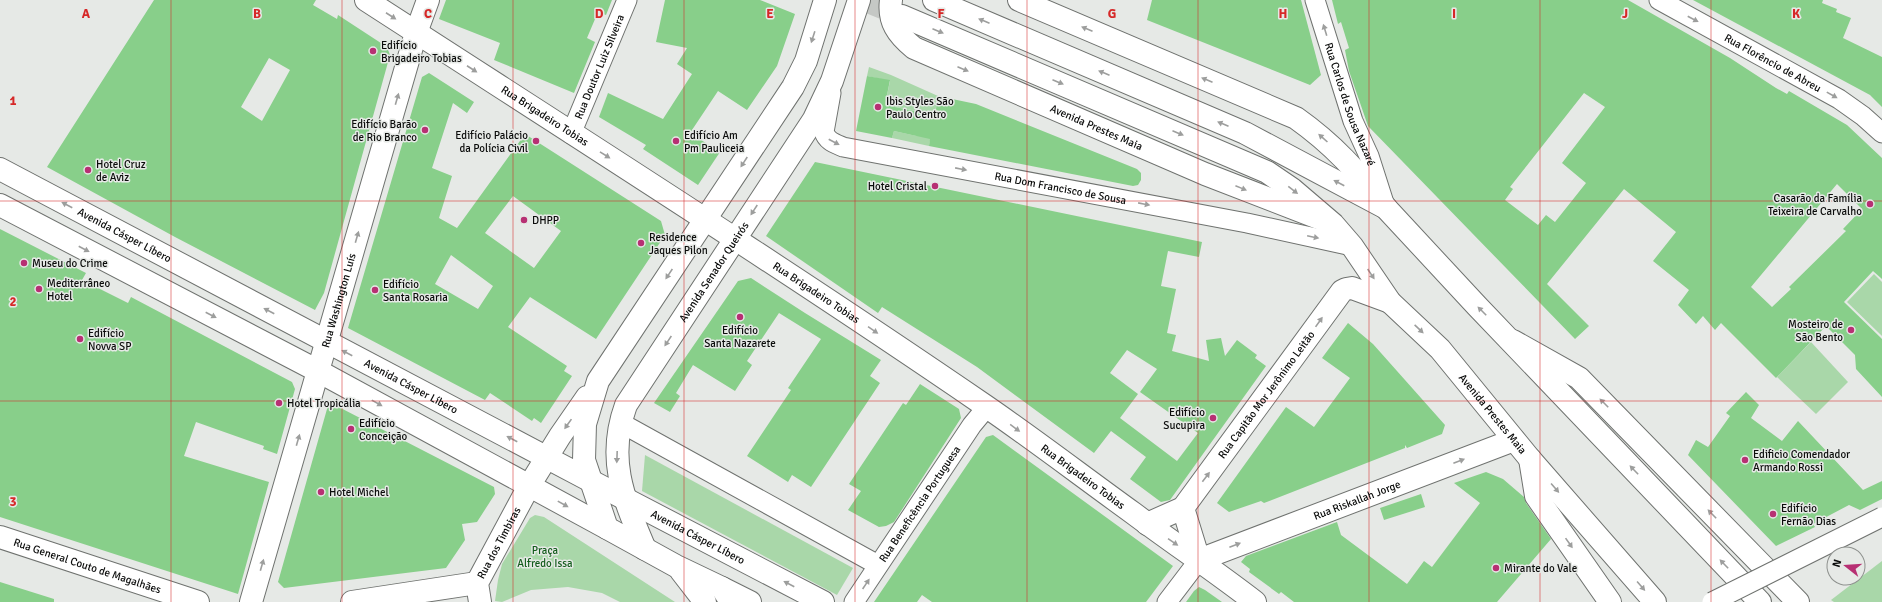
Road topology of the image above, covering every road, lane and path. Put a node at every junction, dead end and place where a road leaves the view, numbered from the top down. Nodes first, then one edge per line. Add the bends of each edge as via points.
1 (366, 0) edge
2 (428, 0) edge
3 (627, 0) edge
4 (825, 0) edge
5 (859, 0) edge
6 (934, 0) edge
7 (1019, 0) edge
8 (1316, 0) edge
9 (1659, 0) edge
10 (896, 8) tunnel mouth
11 (416, 33) junction
12 (832, 82) junction
13 (1882, 133) edge
14 (571, 134) junction
15 (0, 169) edge
16 (0, 205) edge
17 (1386, 208) junction
18 (707, 219) junction
19 (736, 238) junction
20 (1352, 246) junction
21 (1390, 302) junction
22 (1509, 338) junction
23 (327, 342) junction
24 (318, 371) junction
25 (598, 380) junction
26 (987, 407) junction
27 (620, 423) junction
28 (1514, 440) junction
29 (546, 457) junction
30 (1530, 459) junction
31 (591, 481) junction
32 (529, 486) junction
33 (624, 498) junction
34 (1183, 508) junction
35 (1882, 517) edge
36 (1147, 524) junction
37 (607, 528) junction
38 (0, 537) edge
39 (645, 549) junction
40 (1199, 560) junction
41 (878, 565) junction
42 (676, 566) junction
43 (479, 593) edge
44 (726, 595) edge
45 (189, 600) edge
46 (1603, 600) edge
47 (251, 602) edge
48 (352, 602) edge
49 (705, 602) edge
50 (750, 602) edge
51 (823, 602) edge
52 (854, 602) edge
53 (1167, 602) edge
54 (1255, 602) edge
55 (1654, 602) edge
56 (1712, 602) edge
57 (1760, 602) edge
58 (1798, 602) edge

1 -> 11 main road, Rua Brigadeiro Tobias
2 - 11 main road, Rua Washington Luís
3 - 14 street, Rua Doutor Luiz Silveira
4 -> 18 main road via 806,61 794,87
5 - 12 main road, Avenida Senador Queirós
17 -> 6 main road via 1245,133
17 -> 7 main road via 1357,171 1320,135 1296,118
17 -> 8 street, Rua Carlos de Sousa Nazaré via 1369,156 1353,121
9 -> 13 street, Rua Florêncio de Abreu via 1839,99 1864,116
10 -> 20 main road, Avenida Prestes Maia via 1267,172 1334,224
11 -> 14 main road, Rua Brigadeiro Tobias
23 -> 11 main road, Rua Washington Luís
12 -> 19 main road, Avenida Senador Queirós via 814,119
12 -> 20 street, Rua Dom Francisco de Sousa via 830,108 824,132 826,138 843,147 1247,223
14 -> 18 main road, Rua Brigadeiro Tobias
23 -> 15 main road, Avenida Cásper Líbero
16 -> 24 main road
22 -> 17 main road
18 - 19 main road, Rua Brigadeiro Tobias
18 -> 25 main road
19 -> 26 main road, Rua Brigadeiro Tobias
19 -> 27 main road, Avenida Senador Queirós via 630,397
20 -> 21 main road, Avenida Prestes Maia
21 -> 28 main road, Avenida Prestes Maia via 1440,349
34 -> 21 main road, Rua Capitão Mor Jerônimo Leitão via 1342,292 1352,288
57 -> 22 main road
58 -> 22 main road via 1579,378
23 - 24 main road, Rua Washington Luís
29 -> 23 main road, Avenida Cásper Líbero
24 -> 32 main road
47 -> 24 main road, Rua Washington Luís
25 -> 29 main road, Rua dos Timbiras
25 - 31 main road via 588,412 584,437 584,460
26 -> 36 main road, Rua Brigadeiro Tobias
26 - 41 street, Rua Beneficência Portuguesa via 972,425
27 -> 33 main road, Avenida Senador Queirós via 617,466
27 - 41 street
28 - 30 main road, Avenida Prestes Maia
40 -> 28 main road, Rua Riskallah Jorge
29 - 31 main road, Avenida Cásper Líbero
29 - 32 main road, Rua dos Timbiras
30 -> 46 main road via 1536,496
30 -> 55 main road, Avenida Prestes Maia
31 - 33 main road, Avenida Cásper Líbero
31 - 37 main road
32 -> 37 main road
32 - 43 main road, Rua dos Timbiras
33 - 39 main road, Avenida Senador Queirós
51 -> 33 main road, Avenida Cásper Líbero
34 - 36 main road, Rua Capitão Mor Jerônimo Leitão
34 - 40 main road
35 - 56 street, bridge
36 -> 40 main road, Rua Brigadeiro Tobias
37 - 39 main road
38 - 45 main road, Rua General Couto de Magalhães
39 - 42 main road
40 - 53 street
40 - 54 main road, Rua Brigadeiro Tobias
52 -> 41 street, Rua Beneficência Portuguesa
42 - 44 main road
42 - 49 main road
43 - 48 main road
44 - 50 main road

